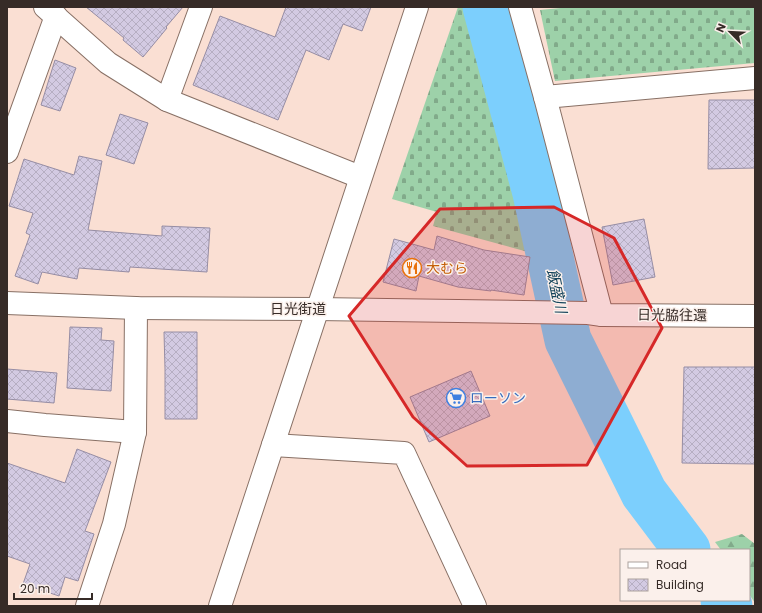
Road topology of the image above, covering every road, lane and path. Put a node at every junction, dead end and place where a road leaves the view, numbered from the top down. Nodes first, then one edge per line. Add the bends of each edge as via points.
1 (201, 7) edge
2 (417, 7) edge
3 (520, 7) edge
4 (50, 11) edge
5 (755, 78) edge
6 (545, 97) junction
7 (167, 100) junction
8 (7, 152) edge
9 (360, 177) junction
10 (7, 303) edge
11 (136, 308) junction
12 (317, 310) junction
13 (595, 314) junction
14 (755, 316) edge
15 (7, 421) edge
16 (135, 432) junction
17 (273, 445) junction
18 (87, 606) edge
19 (220, 606) edge
20 (475, 606) edge

1 - 7 street
2 - 9 street
3 - 6 street
4 - 7 street via 108,63
4 - 8 street
5 - 6 street
6 - 13 street
7 - 9 street
9 - 12 street
10 - 11 street, 日光街道
11 - 12 street, 日光街道
11 - 16 street
12 - 13 street, 日光街道
12 - 17 street
13 - 14 street, 日光脇往還
15 - 16 street
16 - 18 street via 114,524
17 - 19 street
17 - 20 street via 404,453

